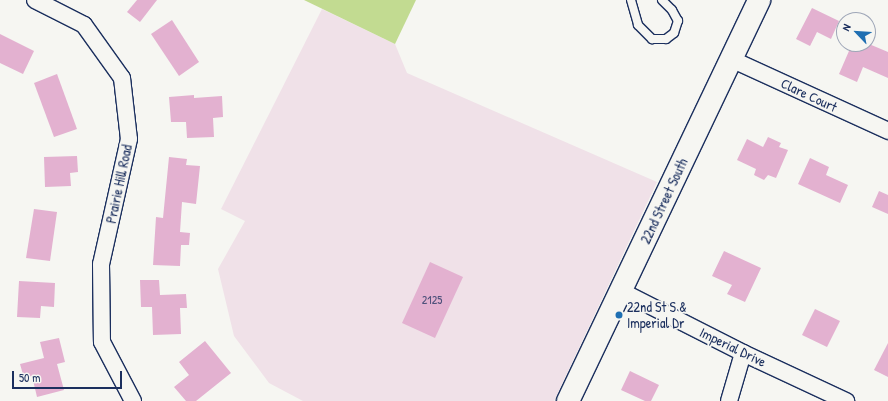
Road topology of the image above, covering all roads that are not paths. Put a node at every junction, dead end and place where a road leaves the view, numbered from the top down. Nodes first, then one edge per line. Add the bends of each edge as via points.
1 (35, 0) edge
2 (631, 0) edge
3 (662, 0) edge
4 (759, 0) edge
5 (731, 60) junction
6 (888, 131) edge
7 (620, 291) junction
8 (743, 353) junction
9 (133, 401) edge
10 (568, 401) edge
11 (729, 401) edge
12 (846, 401) edge

1 - 9 street, Prairie Hill Road via 84,25 122,78 129,138 101,264 102,342
2 - 3 lane via 638,25 652,39 666,39 674,33 678,21
4 - 5 street, 22nd Street South
5 - 6 street, Clare Court
5 - 7 street, 22nd Street South
7 - 8 street, Imperial Drive
7 - 10 street, 22nd Street South
8 - 11 street
8 - 12 street, Imperial Drive

